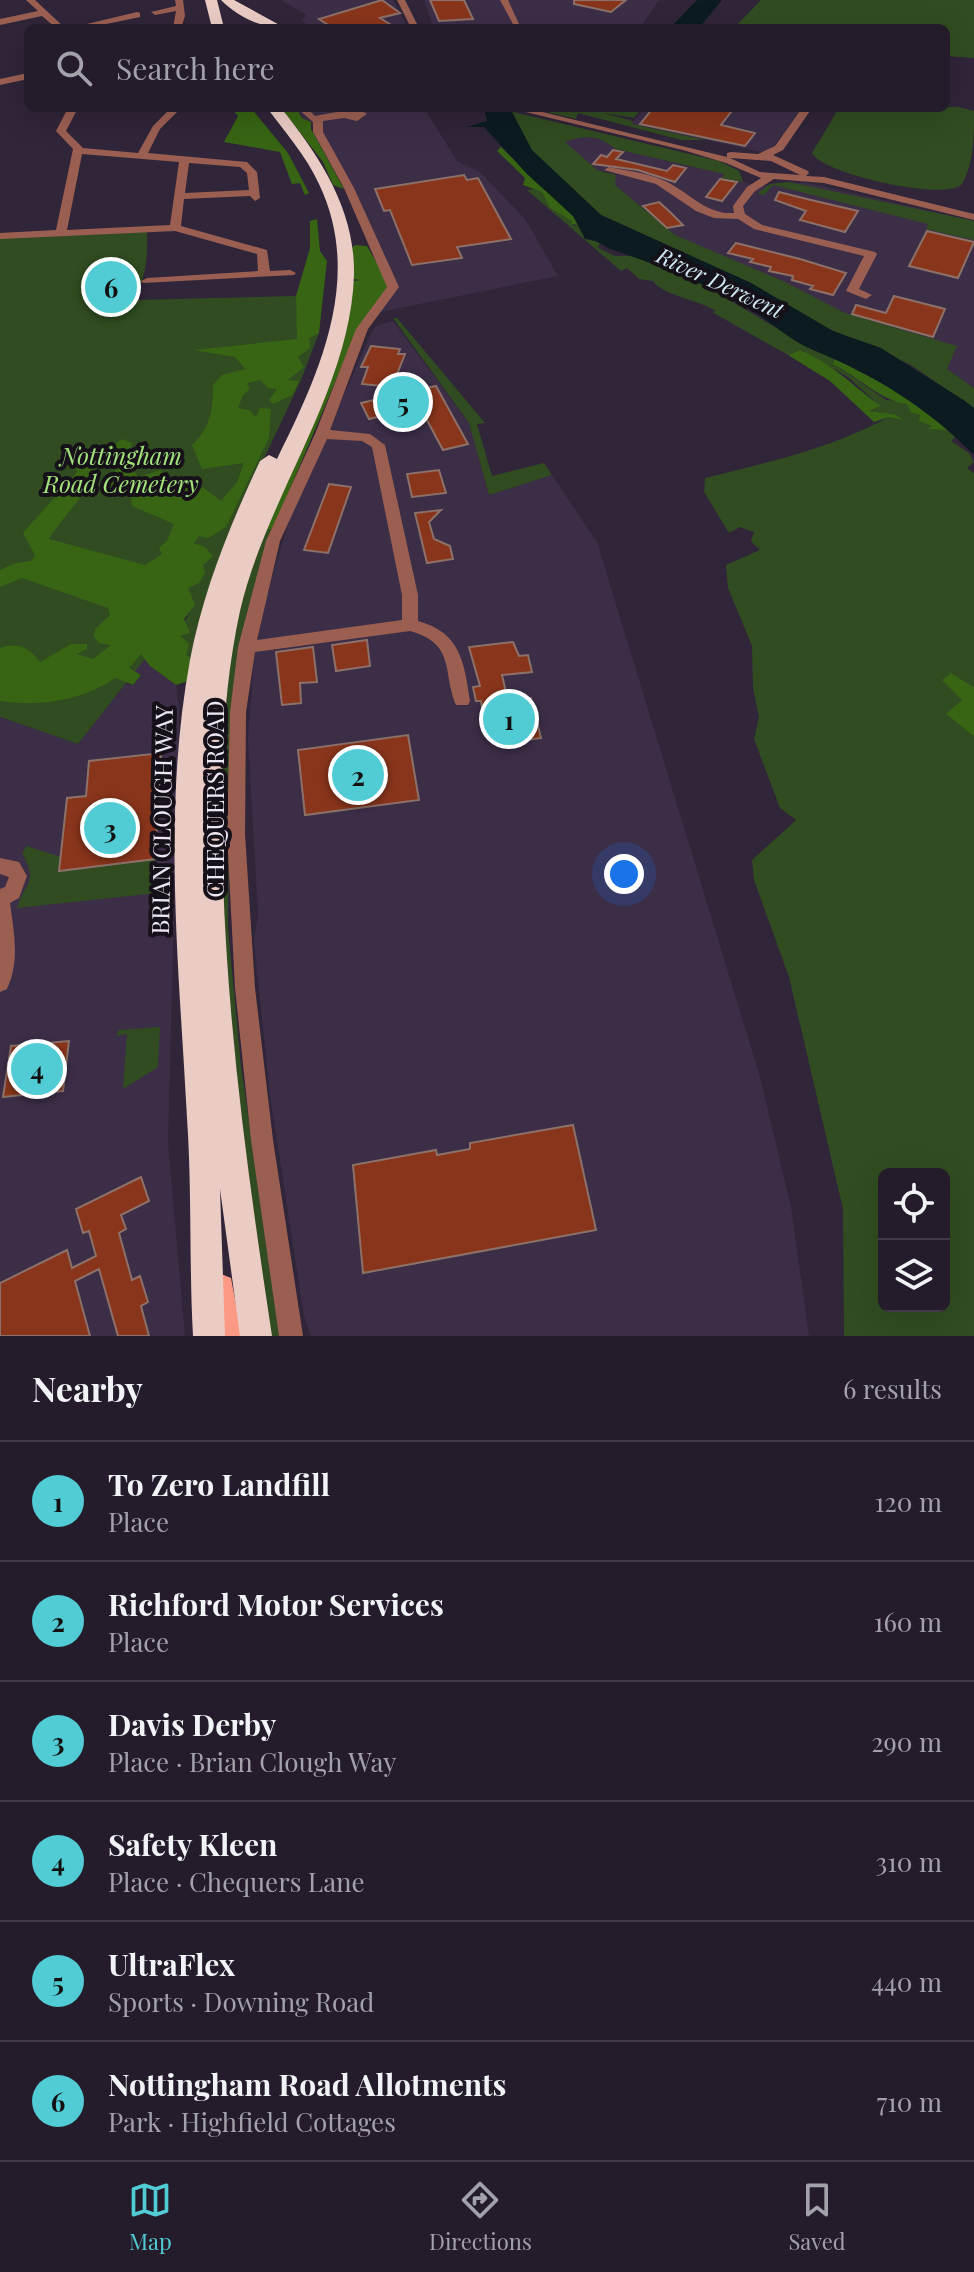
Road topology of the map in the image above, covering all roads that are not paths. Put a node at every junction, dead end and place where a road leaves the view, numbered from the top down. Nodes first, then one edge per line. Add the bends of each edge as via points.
1 (30, 0) edge
2 (202, 0) edge
3 (211, 0) edge
4 (227, 0) edge
5 (401, 0) edge
6 (413, 0) edge
7 (504, 0) edge
8 (179, 4) edge
9 (155, 12) dead end
10 (42, 13) junction
11 (137, 15) dead end
12 (0, 22) edge
13 (56, 24) edge
14 (93, 24) edge
15 (177, 24) edge
16 (206, 24) edge
17 (217, 24) edge
18 (270, 24) edge
19 (413, 24) edge
20 (422, 24) edge
21 (517, 24) dead end
22 (24, 77) edge
23 (0, 82) edge
24 (71, 112) edge
25 (172, 112) edge
26 (264, 112) edge
27 (277, 112) edge
28 (305, 112) edge
29 (359, 112) edge
30 (533, 112) edge
31 (804, 112) edge
32 (318, 120) junction
33 (686, 148) junction
34 (779, 148) junction
35 (78, 151) junction
36 (142, 155) junction
37 (185, 158) junction
38 (758, 158) junction
39 (783, 163) junction
40 (609, 170) dead end
41 (749, 170) junction
42 (775, 176) junction
43 (824, 180) junction
44 (751, 189) junction
45 (180, 196) junction
46 (974, 214) edge
47 (740, 216) junction
48 (175, 228) junction
49 (61, 233) junction
50 (0, 236) edge
51 (290, 273) dead end
52 (264, 274) junction
53 (147, 281) dead end
54 (866, 295) dead end
55 (322, 434) junction
56 (410, 625) junction
57 (246, 647) junction
58 (462, 701) dead end
59 (0, 866) edge
60 (0, 899) edge
61 (0, 983) edge
62 (204, 1149) junction
63 (209, 1336) edge
64 (227, 1336) edge
65 (256, 1336) edge
66 (291, 1336) edge

1 - 10 street
2 - 16 highway
3 - 17 highway
4 - 18 highway
5 - 19 street
6 - 20 street
7 - 21 street
8 - 9 street
8 - 15 street
10 - 12 street
10 - 13 street
11 - 14 street
22 - 23 street
24 - 35 street via 61,131
25 - 36 street
26 - 62 highway, BRIAN CLOUGH WAY via 300,156 319,192 333,270 316,357 227,560 195,697 189,921
27 - 65 highway, BRIAN CLOUGH WAY via 312,155 331,190 345,238 346,275 333,350 259,520 239,580 224,638 213,718 210,869 217,1010 231,1163
28 - 32 street
29 - 32 street via 361,116 353,119 344,115
30 - 33 street
31 - 34 street
32 - 55 street, CHEQUERS ROAD via 318,132 390,273 392,292 362,329
33 - 38 street
33 - 41 street
34 - 38 street
34 - 39 street
35 - 36 street
35 - 49 street
36 - 37 street
37 - 45 street
37 - 45 street via 243,164 252,172 255,195
38 - 39 street
38 - 41 street via 748,162
39 - 42 street via 786,170
39 - 43 street
40 - 47 street via 664,184 705,213
41 - 42 street
41 - 44 street
42 - 43 street
42 - 44 street
43 - 46 street
44 - 47 street via 738,206
45 - 48 street
47 - 54 street via 758,227 871,254 852,291
48 - 49 street
48 - 52 street via 263,252
49 - 50 street
51 - 52 street
52 - 53 street
55 - 56 street via 365,437 378,445 410,595
55 - 57 street, CHEQUERS ROAD via 273,541
56 - 57 street
56 - 58 street via 442,638 454,654
57 - 66 street, CHEQUERS ROAD via 235,760 240,921 262,1140
59 - 60 street via 13,868 18,876 12,892
60 - 61 street via 7,952
62 - 63 highway
62 - 64 main road, BRIAN CLOUGH WAY

